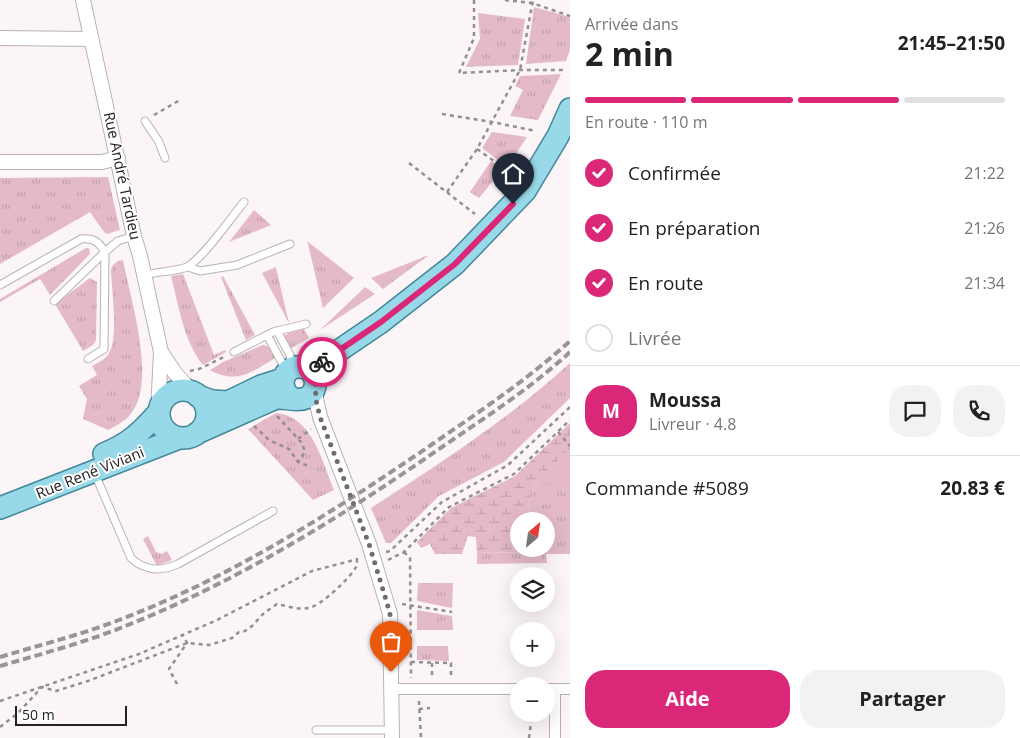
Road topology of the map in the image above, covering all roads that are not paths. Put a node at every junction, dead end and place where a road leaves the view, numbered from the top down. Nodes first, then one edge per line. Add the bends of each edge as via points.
1 (83, 0) edge
2 (0, 38) edge
3 (91, 39) junction
4 (570, 109) edge
5 (148, 119) road end
6 (118, 158) junction
7 (165, 158) dead end
8 (0, 162) edge
9 (244, 202) dead end
10 (134, 236) junction
11 (290, 244) dead end
12 (106, 252) junction
13 (188, 267) junction
14 (144, 274) junction
15 (0, 285) edge
16 (54, 301) dead end
17 (306, 324) dead end
18 (277, 331) junction
19 (267, 335) junction
20 (162, 352) junction
21 (234, 352) road end
22 (88, 359) dead end
23 (314, 380) junction
24 (290, 384) junction
25 (196, 394) junction
26 (160, 410) junction
27 (316, 422) junction
28 (188, 435) junction
29 (94, 471) junction
30 (0, 495) edge
31 (0, 508) edge
32 (273, 511) dead end
33 (391, 689) junction
34 (510, 689) edge
35 (555, 689) edge
36 (570, 689) edge
37 (553, 722) edge
38 (316, 730) dead end
39 (391, 734) edge
40 (555, 738) edge

1 - 3 street, Rue André Tardieu
2 - 3 street
3 - 6 street, Rue André Tardieu
4 - 23 main road via 525,191 455,264 381,322 324,360
5 - 7 lane
6 - 8 street via 102,162
6 - 10 street, Rue André Tardieu
9 - 13 lane
10 - 12 lane via 118,241
10 - 14 street, Rue André Tardieu
11 - 13 lane via 237,265 200,271
12 - 15 lane via 91,238 81,239
12 - 16 lane
12 - 22 lane via 104,349
13 - 14 lane
14 - 20 street, Rue André Tardieu
17 - 18 lane
18 - 19 lane
18 - 24 lane via 290,354
19 - 21 lane
19 - 24 lane
20 - 25 street, Rue André Tardieu via 175,373
20 - 26 street, Rue André Tardieu
23 - 24 main road via 300,366
23 - 24 main road via 308,398
23 - 27 street
24 - 25 main road via 261,386 228,402 212,401
24 - 27 street
24 - 28 main road, Rue René Viviani via 276,398
25 - 26 main road via 176,392 168,396
25 - 28 main road via 204,403 206,417 204,426
26 - 28 main road via 164,429 171,435
26 - 30 main road, Rue René Viviani via 135,438 121,447
27 - 33 street via 387,603
28 - 29 main road, Rue René Viviani
29 - 31 main road, Rue René Viviani
29 - 32 lane via 131,558 147,568 165,570
33 - 34 street
33 - 39 street
35 - 36 street
37 - 40 street
38 - 39 lane

